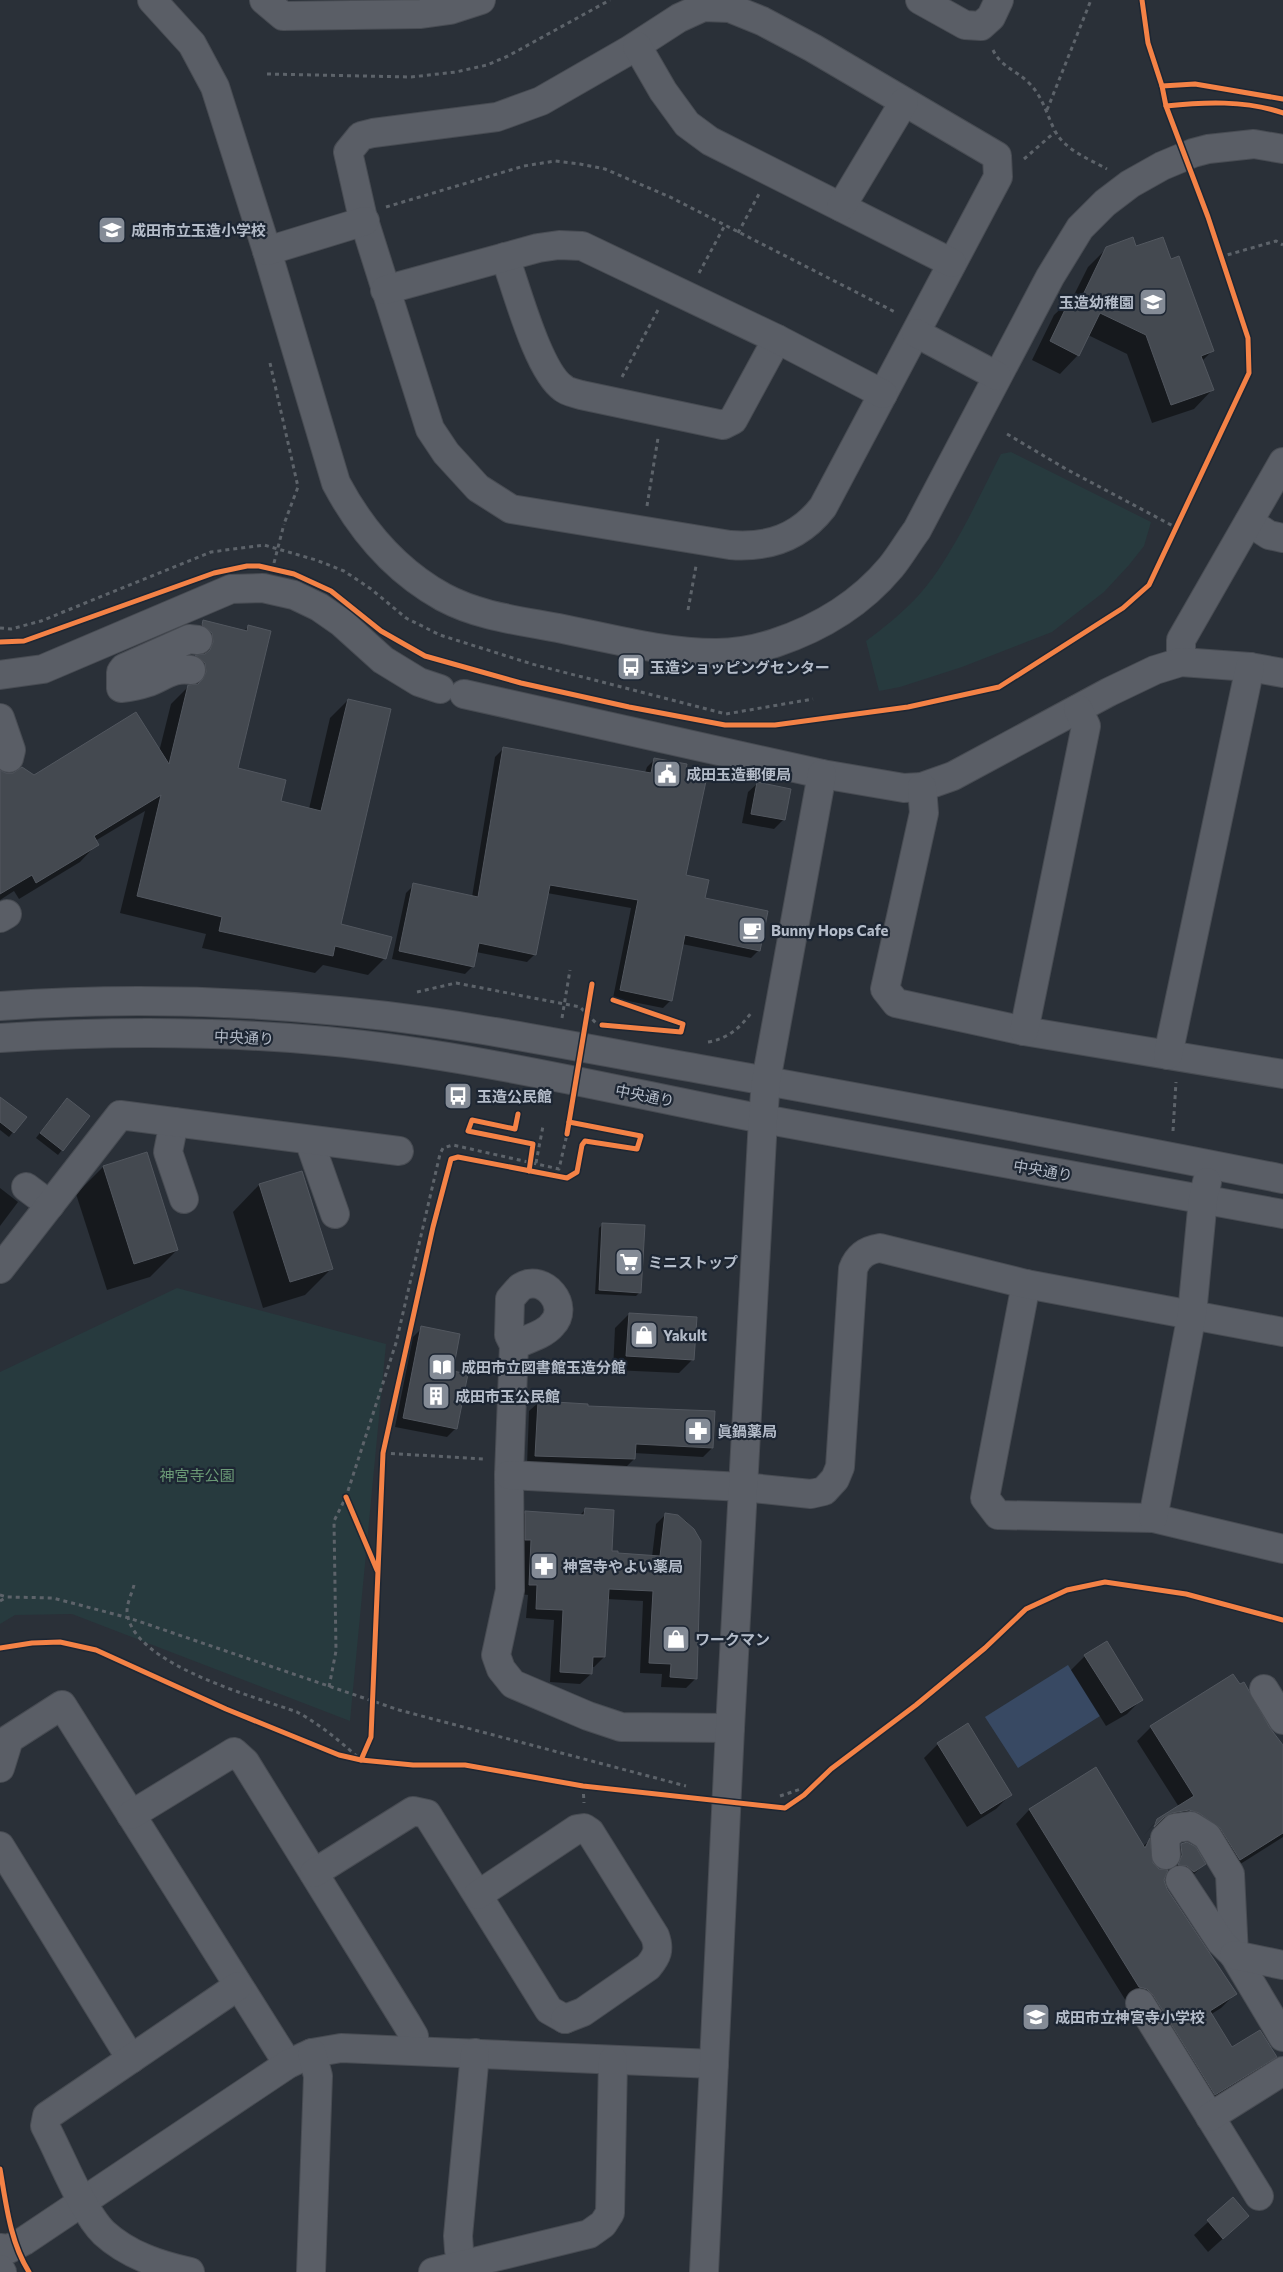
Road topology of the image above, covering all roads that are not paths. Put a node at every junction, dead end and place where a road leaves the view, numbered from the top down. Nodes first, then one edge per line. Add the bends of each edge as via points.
1 (152, 0) edge
2 (264, 0) edge
3 (481, 0) edge
4 (920, 0) edge
5 (999, 0) edge
6 (448, 5) edge
7 (637, 46) junction
8 (904, 102) junction
9 (1283, 149) edge
10 (841, 207) junction
11 (363, 218) junction
12 (267, 251) junction
13 (505, 257) junction
14 (952, 263) junction
15 (385, 290) junction
16 (918, 329) junction
17 (777, 339) junction
18 (997, 376) junction
19 (883, 394) junction
20 (1283, 462) edge
21 (1249, 522) junction
22 (1283, 538) edge
23 (198, 640) dead end
24 (1181, 662) junction
25 (1250, 667) junction
26 (191, 670) dead end
27 (1283, 674) edge
28 (0, 675) edge
29 (1078, 709) junction
30 (0, 718) edge
31 (9, 758) dead end
32 (822, 774) junction
33 (922, 787) junction
34 (0, 1006) edge
35 (1024, 1031) junction
36 (0, 1038) edge
37 (1173, 1056) junction
38 (1283, 1074) edge
39 (766, 1081) junction
40 (763, 1118) junction
41 (174, 1122) junction
42 (309, 1140) junction
43 (398, 1151) dead end
44 (1210, 1165) junction
45 (1283, 1179) edge
46 (26, 1187) dead end
47 (184, 1199) dead end
48 (1203, 1199) junction
49 (50, 1205) junction
50 (335, 1214) dead end
51 (1283, 1214) edge
52 (0, 1269) edge
53 (1026, 1284) junction
54 (1192, 1314) junction
55 (1283, 1332) edge
56 (514, 1345) dead end
57 (509, 1475) junction
58 (743, 1487) junction
59 (1153, 1518) junction
60 (1283, 1549) edge
61 (1264, 1689) dead end
62 (1283, 1720) edge
63 (730, 1728) junction
64 (0, 1768) edge
65 (131, 1815) junction
66 (0, 1846) edge
67 (1166, 1854) dead end
68 (314, 1874) junction
69 (1180, 1880) dead end
70 (478, 1895) junction
71 (1234, 1955) junction
72 (1283, 1965) edge
73 (238, 1986) junction
74 (1140, 2003) dead end
75 (564, 2019) junction
76 (1283, 2036) edge
77 (414, 2050) junction
78 (312, 2053) junction
79 (475, 2053) junction
80 (560, 2057) junction
81 (131, 2059) junction
82 (614, 2060) junction
83 (288, 2064) junction
84 (714, 2064) junction
85 (1283, 2072) edge
86 (1210, 2117) junction
87 (1259, 2196) dead end
88 (82, 2200) junction
89 (0, 2248) edge
90 (464, 2264) junction
91 (190, 2272) edge
92 (312, 2272) edge
93 (433, 2272) edge
94 (704, 2272) edge

1 - 12 street via 192,44 214,87
2 - 6 street via 283,16 421,14
3 - 6 street
4 - 5 street via 965,25 982,26 991,17
7 - 8 street via 702,7 730,8 813,48
7 - 10 street via 687,124 710,141
7 - 11 street via 541,102 497,117 361,136 348,152
8 - 10 street
8 - 14 street via 997,156 998,177
9 - 18 street via 1254,144 1208,149 1121,178 1105,203 1080,228
10 - 14 street
11 - 12 street
11 - 15 street
12 - 18 street via 336,483 369,536 415,578 443,597 479,613 624,642 716,653 744,650 775,643 840,613 891,567 916,530
13 - 15 street
13 - 17 street via 538,248 582,246
13 - 17 street via 539,353 563,389 723,425 733,420
14 - 16 street
15 - 19 street via 430,429 446,453 478,488 511,509 700,540 766,545 813,520 830,495
16 - 18 street
16 - 19 street
17 - 19 street
20 - 21 street
21 - 22 street via 1269,535
21 - 24 street via 1181,640
23 - 26 street via 189,639 124,668 121,688 150,682 174,669
24 - 25 street
24 - 29 street via 1155,670
25 - 27 street
25 - 37 street
28 - 32 street via 43,670 231,589 263,588 294,595 318,607 342,623 383,660 418,682
29 - 33 street via 953,776
29 - 35 street via 1086,726
30 - 31 street via 11,750
32 - 33 street via 904,788
32 - 39 street
33 - 35 street via 924,813 885,988 896,1003
34 - 39 street via 65,1001 151,1002 340,1011 459,1026
35 - 37 street
36 - 40 street, 中央通り via 67,1034 207,1035 326,1041 460,1059
37 - 38 street
39 - 40 street
39 - 44 street
40 - 48 street, 中央通り
40 - 58 street
41 - 42 street
41 - 47 street via 168,1152
41 - 49 street via 120,1115
42 - 43 street
42 - 50 street
44 - 45 street
44 - 48 street
46 - 49 street
48 - 51 street, 中央通り
48 - 54 street
49 - 52 street
53 - 54 street
53 - 58 street via 880,1248 863,1254 853,1268 841,1458 835,1479 824,1491 812,1494
53 - 59 street via 985,1498 998,1515
54 - 55 street
54 - 59 street
56 - 57 street
57 - 58 street
57 - 63 street via 510,1590 496,1655 501,1669 513,1684 621,1727
58 - 63 street
59 - 60 street
61 - 62 street
63 - 84 street
64 - 65 street via 9,1739 62,1705
65 - 68 street via 234,1752 245,1762
65 - 73 street
66 - 81 street
67 - 71 street via 1165,1838 1175,1828 1191,1826 1207,1836 1230,1874
68 - 70 street via 413,1811 427,1814
68 - 77 street via 414,2036
69 - 71 street via 1221,1942
70 - 75 street via 549,2010
70 - 75 street via 576,1829 584,1828 590,1832 659,1947 656,1958 648,1967 583,2012
71 - 72 street
71 - 76 street
73 - 81 street
73 - 83 street
74 - 86 street
75 - 80 street
77 - 78 street via 341,2048
77 - 79 street
78 - 83 street
78 - 92 street via 318,2076
79 - 80 street
79 - 90 street via 458,2236
80 - 82 street
81 - 88 street via 47,2116 45,2126
82 - 84 street
82 - 90 street via 610,2213 603,2224 589,2234
83 - 88 street
84 - 94 street
85 - 86 street
86 - 87 street
88 - 89 street via 24,2241 9,2249
88 - 91 street via 104,2232 128,2251 163,2266
90 - 93 street

